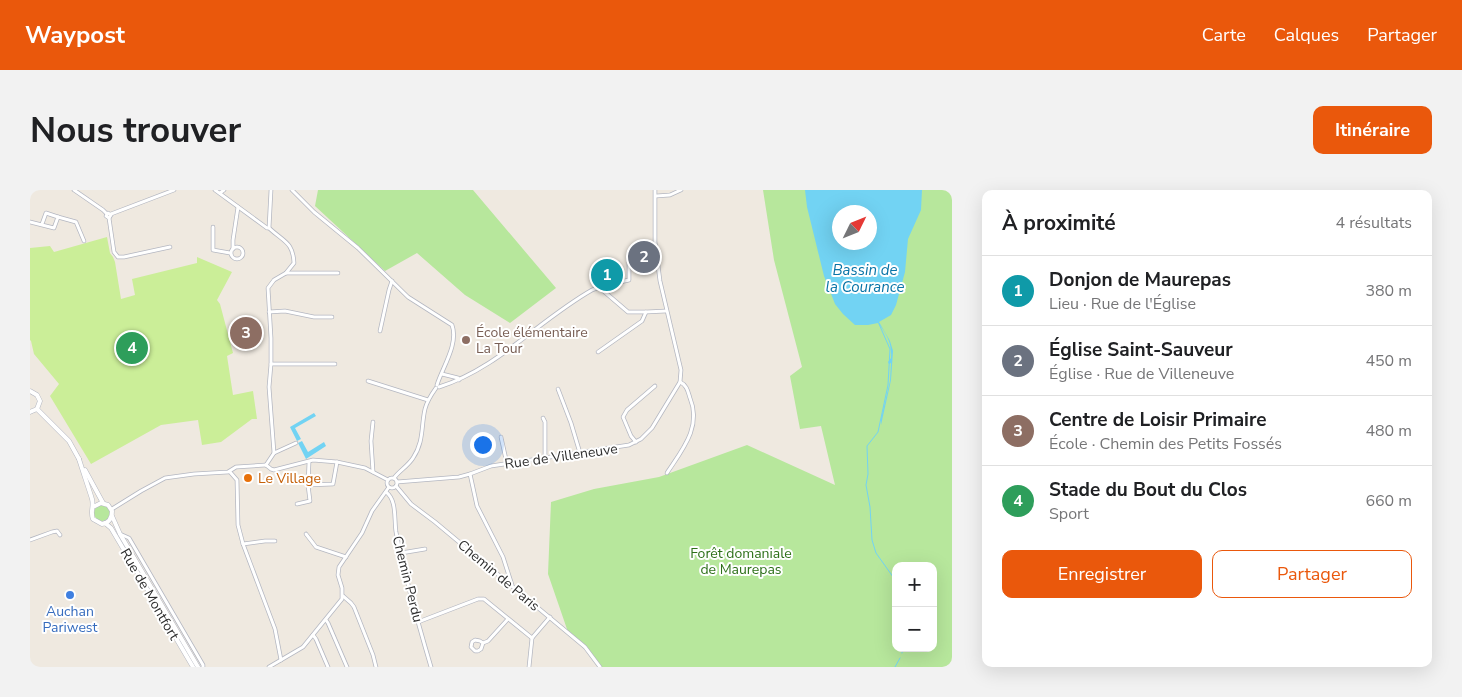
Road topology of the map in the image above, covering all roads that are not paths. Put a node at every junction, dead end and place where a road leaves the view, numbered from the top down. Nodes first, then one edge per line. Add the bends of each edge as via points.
1 (74, 190) edge
2 (174, 190) edge
3 (215, 190) edge
4 (224, 190) edge
5 (270, 190) edge
6 (292, 190) edge
7 (656, 190) edge
8 (681, 190) edge
9 (220, 193) junction
10 (656, 196) junction
11 (238, 207) junction
12 (109, 215) junction
13 (58, 217) junction
14 (30, 222) edge
15 (42, 224) junction
16 (213, 227) dead end
17 (270, 228) junction
18 (84, 241) dead end
19 (170, 247) dead end
20 (233, 249) junction
21 (230, 253) junction
22 (629, 253) dead end
23 (286, 273) junction
24 (338, 273) dead end
25 (392, 281) junction
26 (600, 288) junction
27 (666, 311) junction
28 (269, 312) junction
29 (646, 312) junction
30 (332, 317) dead end
31 (380, 331) dead end
32 (598, 352) dead end
33 (271, 364) junction
34 (335, 364) dead end
35 (442, 374) junction
36 (459, 380) junction
37 (368, 381) dead end
38 (680, 382) junction
39 (655, 386) dead end
40 (437, 387) junction
41 (558, 389) dead end
42 (30, 391) edge
43 (428, 400) junction
44 (37, 409) junction
45 (30, 412) edge
46 (543, 418) dead end
47 (373, 422) dead end
48 (501, 436) dead end
49 (636, 442) junction
50 (296, 443) dead end
51 (274, 453) junction
52 (580, 454) junction
53 (79, 459) junction
54 (545, 459) junction
55 (309, 462) junction
56 (336, 462) junction
57 (507, 464) junction
58 (266, 465) junction
59 (230, 472) junction
60 (374, 472) junction
61 (667, 473) dead end
62 (470, 474) junction
63 (394, 478) junction
64 (388, 480) junction
65 (397, 482) junction
66 (308, 485) junction
67 (396, 486) junction
68 (389, 487) junction
69 (386, 492) junction
70 (103, 503) junction
71 (297, 504) dead end
72 (93, 507) junction
73 (112, 509) junction
74 (112, 516) junction
75 (105, 523) junction
76 (120, 534) junction
77 (306, 534) dead end
78 (60, 535) dead end
79 (30, 540) edge
80 (275, 541) dead end
81 (243, 544) junction
82 (425, 549) dead end
83 (401, 553) junction
84 (346, 557) junction
85 (513, 586) junction
86 (343, 596) junction
87 (550, 617) junction
88 (508, 618) junction
89 (326, 620) junction
90 (418, 622) junction
91 (313, 635) junction
92 (532, 638) junction
93 (483, 643) dead end
94 (280, 660) junction
95 (193, 667) edge
96 (198, 667) edge
97 (203, 667) edge
98 (269, 667) edge
99 (328, 667) edge
100 (347, 667) edge
101 (376, 667) edge
102 (431, 667) edge
103 (529, 667) edge
104 (600, 667) edge

1 - 12 street
2 - 12 street
3 - 9 street
4 - 9 street
5 - 17 street
6 - 25 street
7 - 10 street
8 - 10 street
9 - 11 street
10 - 27 street via 655,246
11 - 17 street
11 - 20 street
12 - 19 street via 114,252 118,257
13 - 15 street via 54,228
13 - 15 street via 46,213
13 - 18 street via 76,222
14 - 15 street
16 - 21 street via 213,250
17 - 23 street via 294,254 294,263
20 - 21 street
20 - 21 street via 240,248 242,256 235,259
22 - 26 street via 629,280
23 - 24 street
23 - 28 street via 268,288
25 - 31 street
25 - 35 street via 408,297 452,326 453,342
26 - 29 street via 628,312
26 - 36 street via 556,314 482,368
27 - 29 street
27 - 38 street via 682,370
28 - 30 street
28 - 33 street
29 - 32 street via 642,321
33 - 34 street
33 - 51 street via 269,387
35 - 36 street
35 - 40 street
36 - 40 street
37 - 43 street
38 - 49 street, Rue de Villeneuve via 652,428
38 - 61 street via 685,384 692,402 694,426 690,438
39 - 49 street via 623,417
40 - 43 street
41 - 52 street
42 - 44 street via 39,398
43 - 63 street via 420,446 413,459
44 - 45 street
44 - 53 street via 70,441
46 - 54 street
47 - 60 street
48 - 57 street
49 - 52 street, Rue de Villeneuve
50 - 51 street
51 - 58 street
52 - 54 street, Rue de Villeneuve
53 - 70 street
53 - 72 street
54 - 57 street, Rue de Villeneuve
55 - 56 street
55 - 58 street via 274,470
55 - 66 street
56 - 60 street
56 - 66 street via 333,484
57 - 62 street, Rue de Villeneuve
58 - 59 street via 236,466
59 - 73 street via 165,478
59 - 81 street via 237,480 238,525
60 - 64 street
62 - 65 street, Rue de Villeneuve
62 - 85 street via 476,506 503,557
63 - 64 street
63 - 65 street
64 - 68 street
65 - 67 street
66 - 71 street via 310,501
67 - 68 street
67 - 85 street, Chemin de Paris via 411,504
68 - 69 street
69 - 83 street, Chemin Perdu via 392,500
69 - 84 street
70 - 72 street
70 - 73 street
72 - 75 street via 93,519
73 - 74 street
74 - 75 street
74 - 76 street, Rue de Montfort
75 - 95 street, Rue de Montfort via 111,528
76 - 96 street, Rue de Montfort
76 - 97 street, Rue de Montfort via 129,538
77 - 84 street via 316,547
78 - 79 street via 52,532
80 - 81 street
81 - 94 street via 275,629
82 - 83 street
83 - 90 street, Chemin Perdu
84 - 86 street via 338,575
85 - 87 street, Chemin de Paris
86 - 89 street
86 - 101 street via 354,607
87 - 92 street
87 - 104 street, Chemin de Paris via 585,647
88 - 90 street via 484,599 478,599
88 - 92 street
88 - 93 street
89 - 91 street
89 - 100 street
90 - 102 street, Chemin Perdu
91 - 94 street via 303,647
91 - 99 street
92 - 103 street
94 - 98 street

